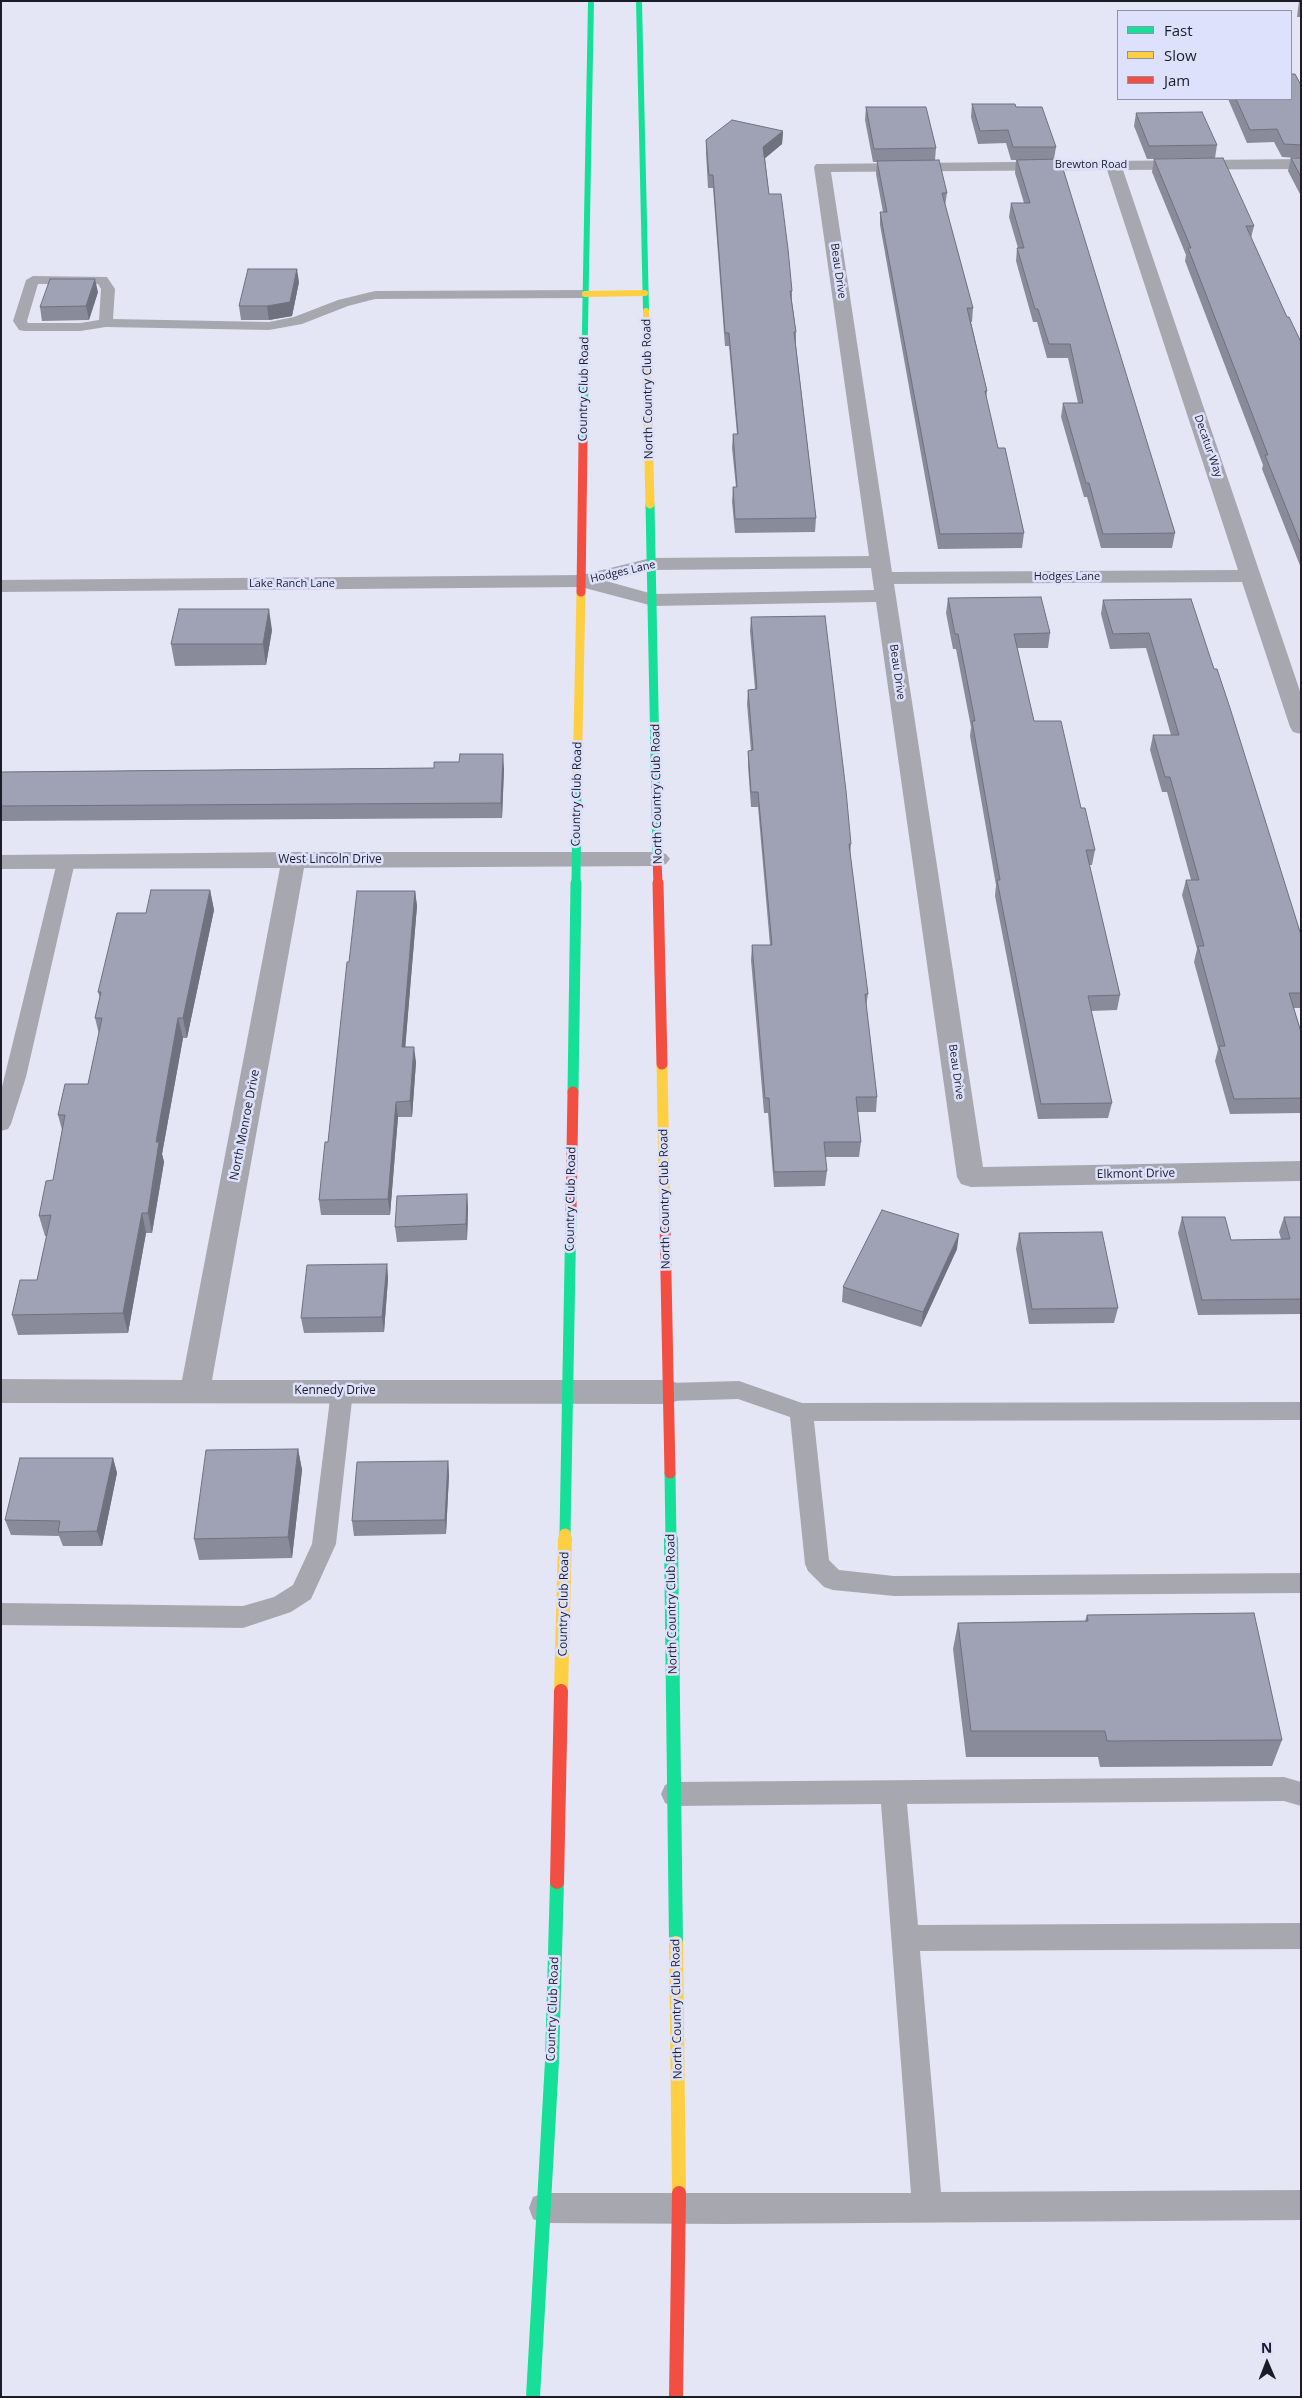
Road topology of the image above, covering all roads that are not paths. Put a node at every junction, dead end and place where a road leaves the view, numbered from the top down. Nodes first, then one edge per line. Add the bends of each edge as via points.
1 (591, 1) edge
2 (639, 1) edge
3 (1301, 164) edge
4 (1113, 165) junction
5 (822, 167) joint
6 (646, 293) junction
7 (585, 294) junction
8 (106, 323) junction
9 (652, 564) junction
10 (1252, 576) junction
11 (883, 579) junction
12 (582, 581) junction
13 (1, 586) edge
14 (653, 600) junction
15 (1301, 727) edge
16 (576, 859) junction
17 (658, 859) junction
18 (294, 860) junction
19 (1, 862) edge
20 (66, 862) junction
21 (1, 1124) edge
22 (1301, 1171) edge
23 (971, 1177) joint
24 (195, 1390) junction
25 (1, 1391) edge
26 (342, 1391) junction
27 (669, 1392) junction
28 (569, 1393) junction
29 (1301, 1410) edge
30 (801, 1412) junction
31 (1301, 1584) edge
32 (1, 1614) edge
33 (893, 1792) junction
34 (674, 1794) junction
35 (1301, 1794) edge
36 (1301, 1936) edge
37 (905, 1938) junction
38 (1301, 2204) edge
39 (544, 2208) junction
40 (927, 2208) junction
41 (680, 2209) junction
42 (533, 2397) edge
43 (676, 2397) edge

1 - 7 main road, Country Club Road
2 - 6 main road, North Country Club Road
3 - 4 street, Brewton Road
4 - 5 street, Brewton Road
4 - 10 street, Decatur Way
5 - 11 street, Beau Drive
6 - 7 main road
6 - 9 main road, North Country Club Road
7 - 8 lane via 376,295 343,303 297,321 269,326
7 - 12 main road, Country Club Road
8 - 8 lane via 80,328 24,327 20,320 33,280 102,280 108,289
9 - 11 street, Hodges Lane
9 - 12 street, Hodges Lane
9 - 14 main road, North Country Club Road
10 - 11 street, Hodges Lane
10 - 15 street, Decatur Way
11 - 14 street, Hodges Lane
11 - 23 street, Beau Drive
12 - 13 street, Lake Ranch Lane
12 - 14 street, Hodges Lane
12 - 16 main road, Country Club Road
14 - 17 main road, North Country Club Road
16 - 17 street, West Lincoln Drive
16 - 18 street, West Lincoln Drive
16 - 28 main road, Country Club Road
17 - 27 main road, North Country Club Road
18 - 20 street, West Lincoln Drive
18 - 24 street, North Monroe Drive
19 - 20 street, West Lincoln Drive
20 - 21 lane via 16,1077
22 - 23 street, Elkmont Drive
24 - 25 street, Kennedy Drive
24 - 26 street, Kennedy Drive
26 - 28 street, Kennedy Drive
26 - 32 lane via 324,1544 302,1592 282,1605 243,1617
27 - 28 street, Kennedy Drive
27 - 30 lane via 739,1390
27 - 34 main road, North Country Club Road
28 - 39 main road, Country Club Road via 552,2061
29 - 30 lane
30 - 31 lane via 817,1564 833,1580 894,1586
33 - 34 lane
33 - 35 lane via 1284,1789
33 - 37 lane
34 - 41 main road, North Country Club Road
36 - 37 lane
37 - 40 lane
38 - 40 lane
39 - 41 lane
39 - 42 main road, Country Club Road
40 - 41 lane
41 - 43 main road, North Country Club Road

